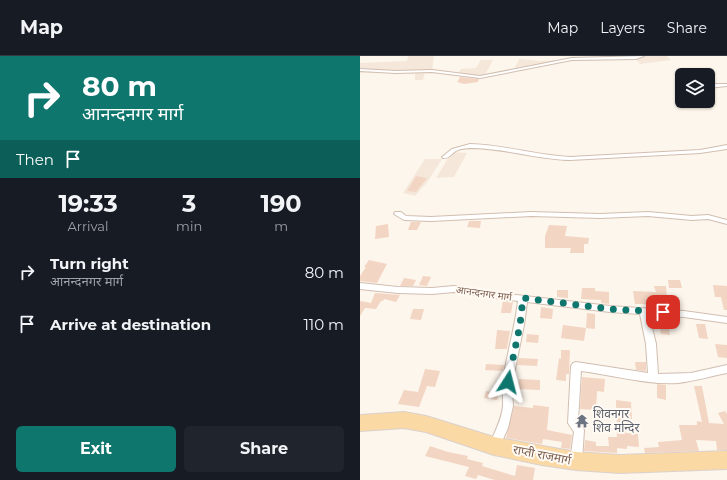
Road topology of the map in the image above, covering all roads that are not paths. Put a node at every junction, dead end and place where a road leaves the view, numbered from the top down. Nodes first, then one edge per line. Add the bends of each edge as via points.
1 (642, 56) edge
2 (360, 70) edge
3 (727, 85) edge
4 (715, 86) edge
5 (727, 147) edge
6 (445, 157) dead end
7 (398, 214) dead end
8 (727, 222) edge
9 (360, 286) edge
10 (523, 298) junction
11 (644, 311) junction
12 (727, 320) edge
13 (727, 369) edge
14 (653, 378) junction
15 (360, 423) edge
16 (494, 446) junction
17 (727, 460) edge
18 (576, 461) junction

1 - 2 street via 572,59 480,77 432,71
3 - 4 street
5 - 6 street via 704,152 594,159 556,158 476,146 457,147
7 - 8 street via 404,218 432,219 532,214 648,214 708,217
9 - 10 street, आनन्दनगर मार्ग via 398,290 454,289
10 - 11 street, आनन्दनगर मार्ग
10 - 16 street via 509,374 508,406 503,428
11 - 12 street, आनन्दनगर मार्ग
11 - 14 street
13 - 14 street via 691,377
14 - 18 street via 576,366 573,422 579,430
15 - 16 main road, राप्ती राजमार्ग via 404,420 426,424
16 - 18 main road, राप्ती राजमार्ग
17 - 18 main road, राप्ती राजमार्ग via 620,464

